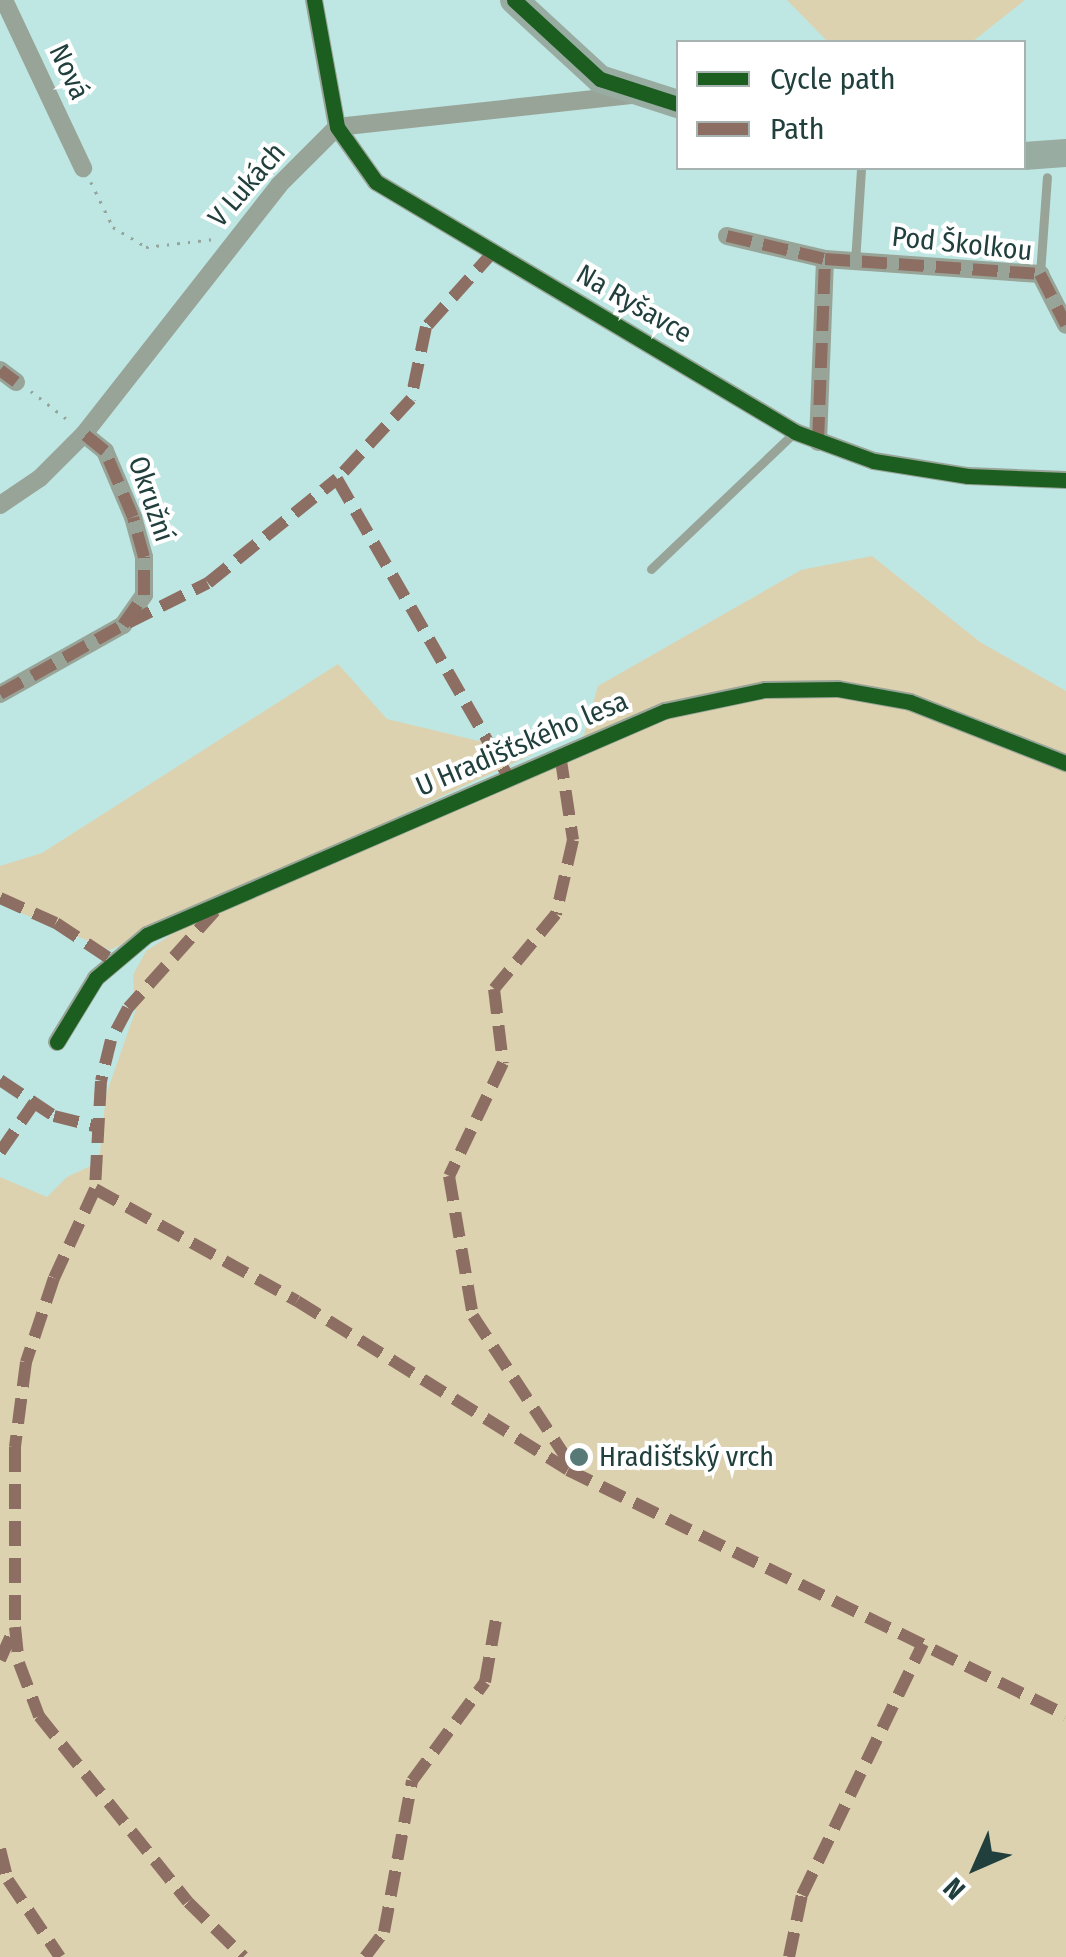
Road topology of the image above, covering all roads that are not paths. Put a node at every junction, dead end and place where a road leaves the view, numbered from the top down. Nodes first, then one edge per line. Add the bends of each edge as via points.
1 (4, 0) edge
2 (314, 0) edge
3 (514, 0) edge
4 (638, 94) junction
5 (676, 104) edge
6 (336, 127) junction
7 (1066, 153) edge
8 (1026, 156) edge
9 (84, 168) road end
10 (861, 170) edge
11 (1048, 177) dead end
12 (726, 236) dead end
13 (825, 260) junction
14 (855, 262) junction
15 (1040, 274) junction
16 (1066, 326) edge
17 (0, 370) edge
18 (16, 382) road end
19 (795, 432) junction
20 (84, 434) junction
21 (818, 442) junction
22 (1066, 480) edge
23 (0, 505) edge
24 (651, 569) dead end
25 (0, 694) edge
26 (1066, 763) edge
27 (57, 1042) dead end

1 - 9 street, Nová
2 - 6 street, Na Ryšavce
3 - 4 street via 573,60
4 - 5 street
4 - 6 street
6 - 19 street, Na Ryšavce via 376,182
6 - 20 street, V Lukách via 236,237
7 - 8 street
10 - 14 lane
11 - 15 lane
12 - 13 street, Pod Školkou
13 - 14 street, Pod Školkou
13 - 21 street
14 - 15 street, Pod Školkou
15 - 16 street, Pod Školkou
17 - 18 street
19 - 21 street, Na Ryšavce
19 - 24 lane
20 - 23 street, V Lukách via 40,478
20 - 25 street, Okružní via 105,451 133,517 144,557 144,595 123,625
21 - 22 street, Na Ryšavce via 874,461 968,476
26 - 27 street, U Hradišťského lesa via 910,702 838,689 765,690 664,712 147,935 96,978

